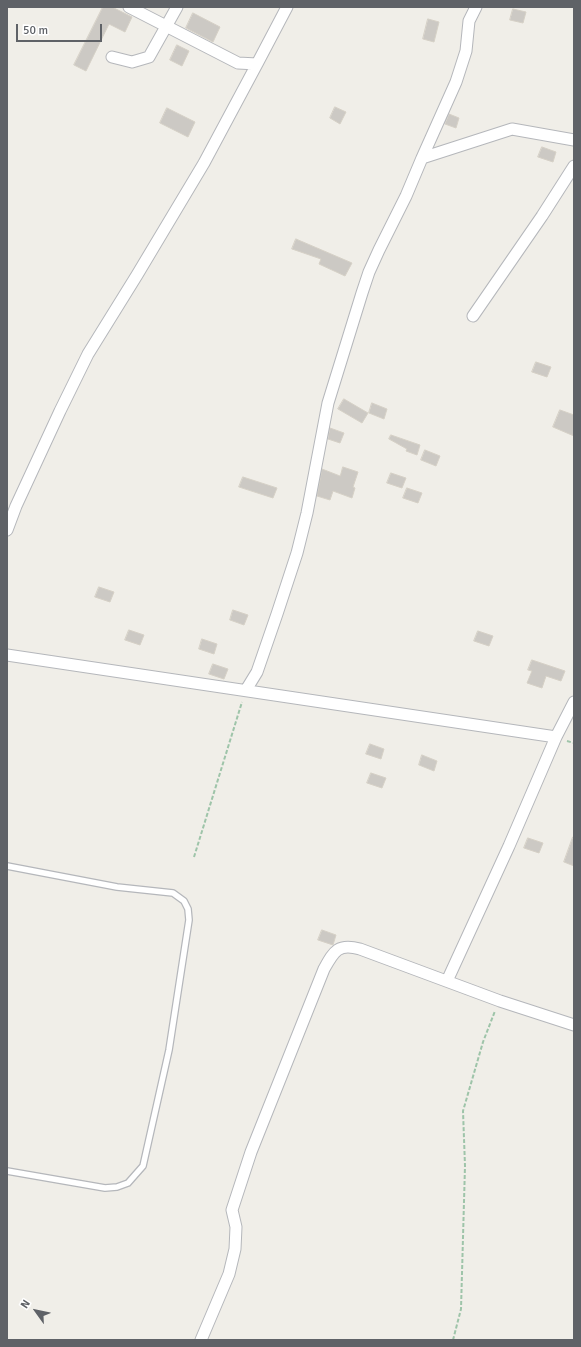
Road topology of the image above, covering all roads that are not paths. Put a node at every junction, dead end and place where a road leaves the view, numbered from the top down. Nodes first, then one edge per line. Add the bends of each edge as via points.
1 (129, 7) edge
2 (177, 7) edge
3 (287, 7) edge
4 (476, 7) edge
5 (167, 26) junction
6 (112, 58) dead end
7 (257, 64) junction
8 (574, 140) edge
9 (422, 158) junction
10 (574, 166) edge
11 (473, 316) dead end
12 (7, 530) edge
13 (7, 655) edge
14 (246, 690) junction
15 (574, 702) edge
16 (556, 737) junction
17 (7, 866) edge
18 (447, 981) junction
19 (574, 1025) edge
20 (7, 1171) edge
21 (201, 1340) edge

1 - 5 street
2 - 5 street
3 - 7 street
4 - 9 street via 469,21 466,51 456,82
5 - 6 street via 149,57 132,62
5 - 7 street via 238,63
7 - 12 street via 204,163 88,354
8 - 9 street via 512,129
9 - 14 street via 362,293 328,402 297,553 256,672
10 - 11 street
13 - 14 street
14 - 16 street
15 - 16 street
16 - 18 street
17 - 20 lane via 117,887 173,893 184,901 189,920 169,1050 143,1166 128,1183 105,1188
18 - 19 street
18 - 21 street via 350,946 341,947 332,954 251,1152 232,1210 236,1226 235,1249 229,1274

